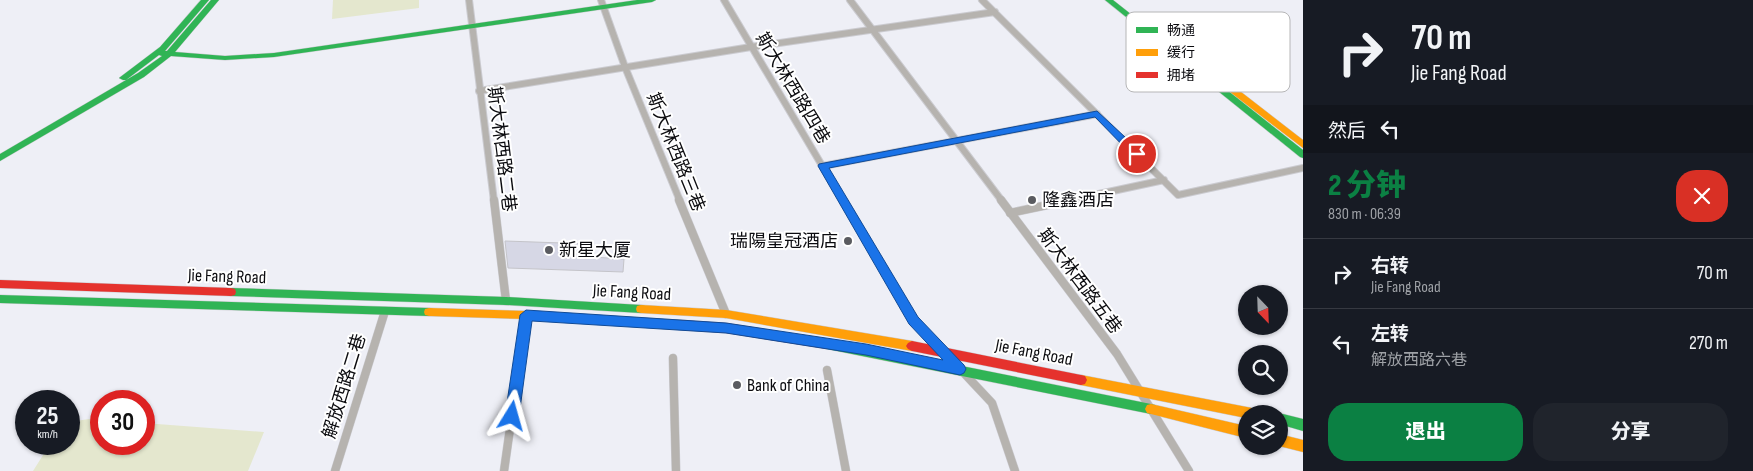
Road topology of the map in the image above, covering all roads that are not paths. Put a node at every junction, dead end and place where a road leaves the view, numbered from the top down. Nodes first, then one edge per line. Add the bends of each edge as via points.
1 (205, 0) edge
2 (215, 0) edge
3 (470, 0) edge
4 (652, 0) edge
5 (724, 0) edge
6 (850, 0) edge
7 (982, 0) edge
8 (1109, 0) edge
9 (1118, 0) edge
10 (602, 3) edge
11 (995, 12) junction
12 (1133, 12) edge
13 (1126, 14) edge
14 (472, 26) junction
15 (873, 31) junction
16 (751, 47) junction
17 (158, 53) junction
18 (169, 54) junction
19 (625, 67) junction
20 (479, 91) junction
21 (1224, 92) edge
22 (1235, 92) edge
23 (1097, 114) junction
24 (956, 140) junction
25 (1303, 145) edge
26 (0, 151) edge
27 (1303, 155) edge
28 (0, 158) edge
29 (823, 166) junction
30 (1303, 168) edge
31 (1164, 180) junction
32 (1010, 213) junction
33 (0, 284) edge
34 (0, 299) edge
35 (506, 301) junction
36 (385, 311) junction
37 (726, 314) junction
38 (526, 315) junction
39 (943, 351) junction
40 (673, 358) dead end
41 (960, 369) junction
42 (827, 370) dead end
43 (1140, 390) junction
44 (1152, 409) junction
45 (1238, 411) edge
46 (1288, 422) edge
47 (1303, 425) edge
48 (1238, 430) edge
49 (1288, 442) edge
50 (1303, 446) edge
51 (335, 471) edge
52 (504, 471) edge
53 (676, 471) edge
54 (846, 471) edge
55 (1015, 471) edge
56 (1189, 471) edge

1 - 17 main road
2 - 18 main road
3 - 14 street, 斯大林西路二巷
4 - 10 main road
5 - 16 street, 斯大林西路四巷
6 - 15 street, 斯大林西路五巷
7 - 11 street
8 - 13 main road
9 - 12 main road
10 - 14 main road
10 - 19 street, 斯大林西路三巷
11 - 15 street
11 - 23 street
14 - 18 main road via 258,56 225,58
14 - 20 street, 斯大林西路二巷
15 - 16 street
15 - 24 street, 斯大林西路五巷
16 - 19 street
16 - 29 street, 斯大林西路四巷
17 - 18 main road
17 - 26 main road via 112,85
18 - 28 main road via 141,75
19 - 20 street
19 - 37 street, 斯大林西路三巷
20 - 35 street, 斯大林西路二巷
21 - 27 main road
22 - 25 main road
23 - 24 street
23 - 31 street
24 - 29 street
24 - 32 street, 斯大林西路五巷
29 - 39 street, 斯大林西路四巷 via 914,320
30 - 31 street via 1178,195
31 - 32 street
32 - 43 street, 斯大林西路五巷 via 1117,354
33 - 35 main road, Jie Fang Road
34 - 36 main road, Jie Fang Road
35 - 37 main road, Jie Fang Road
36 - 38 main road, Jie Fang Road
36 - 51 street, 解放西路二巷
37 - 39 main road, Jie Fang Road
38 - 41 main road, Jie Fang Road via 726,328
38 - 52 street
39 - 41 street, 斯大林西路四巷
39 - 43 main road, Jie Fang Road
40 - 53 street
41 - 44 main road, Jie Fang Road
41 - 55 street, 斯大林西路四巷 via 992,403
42 - 54 street
43 - 44 street, 斯大林西路五巷
43 - 45 main road, Jie Fang Road
44 - 48 main road, Jie Fang Road
44 - 56 street, 斯大林西路五巷
46 - 47 main road
49 - 50 main road

